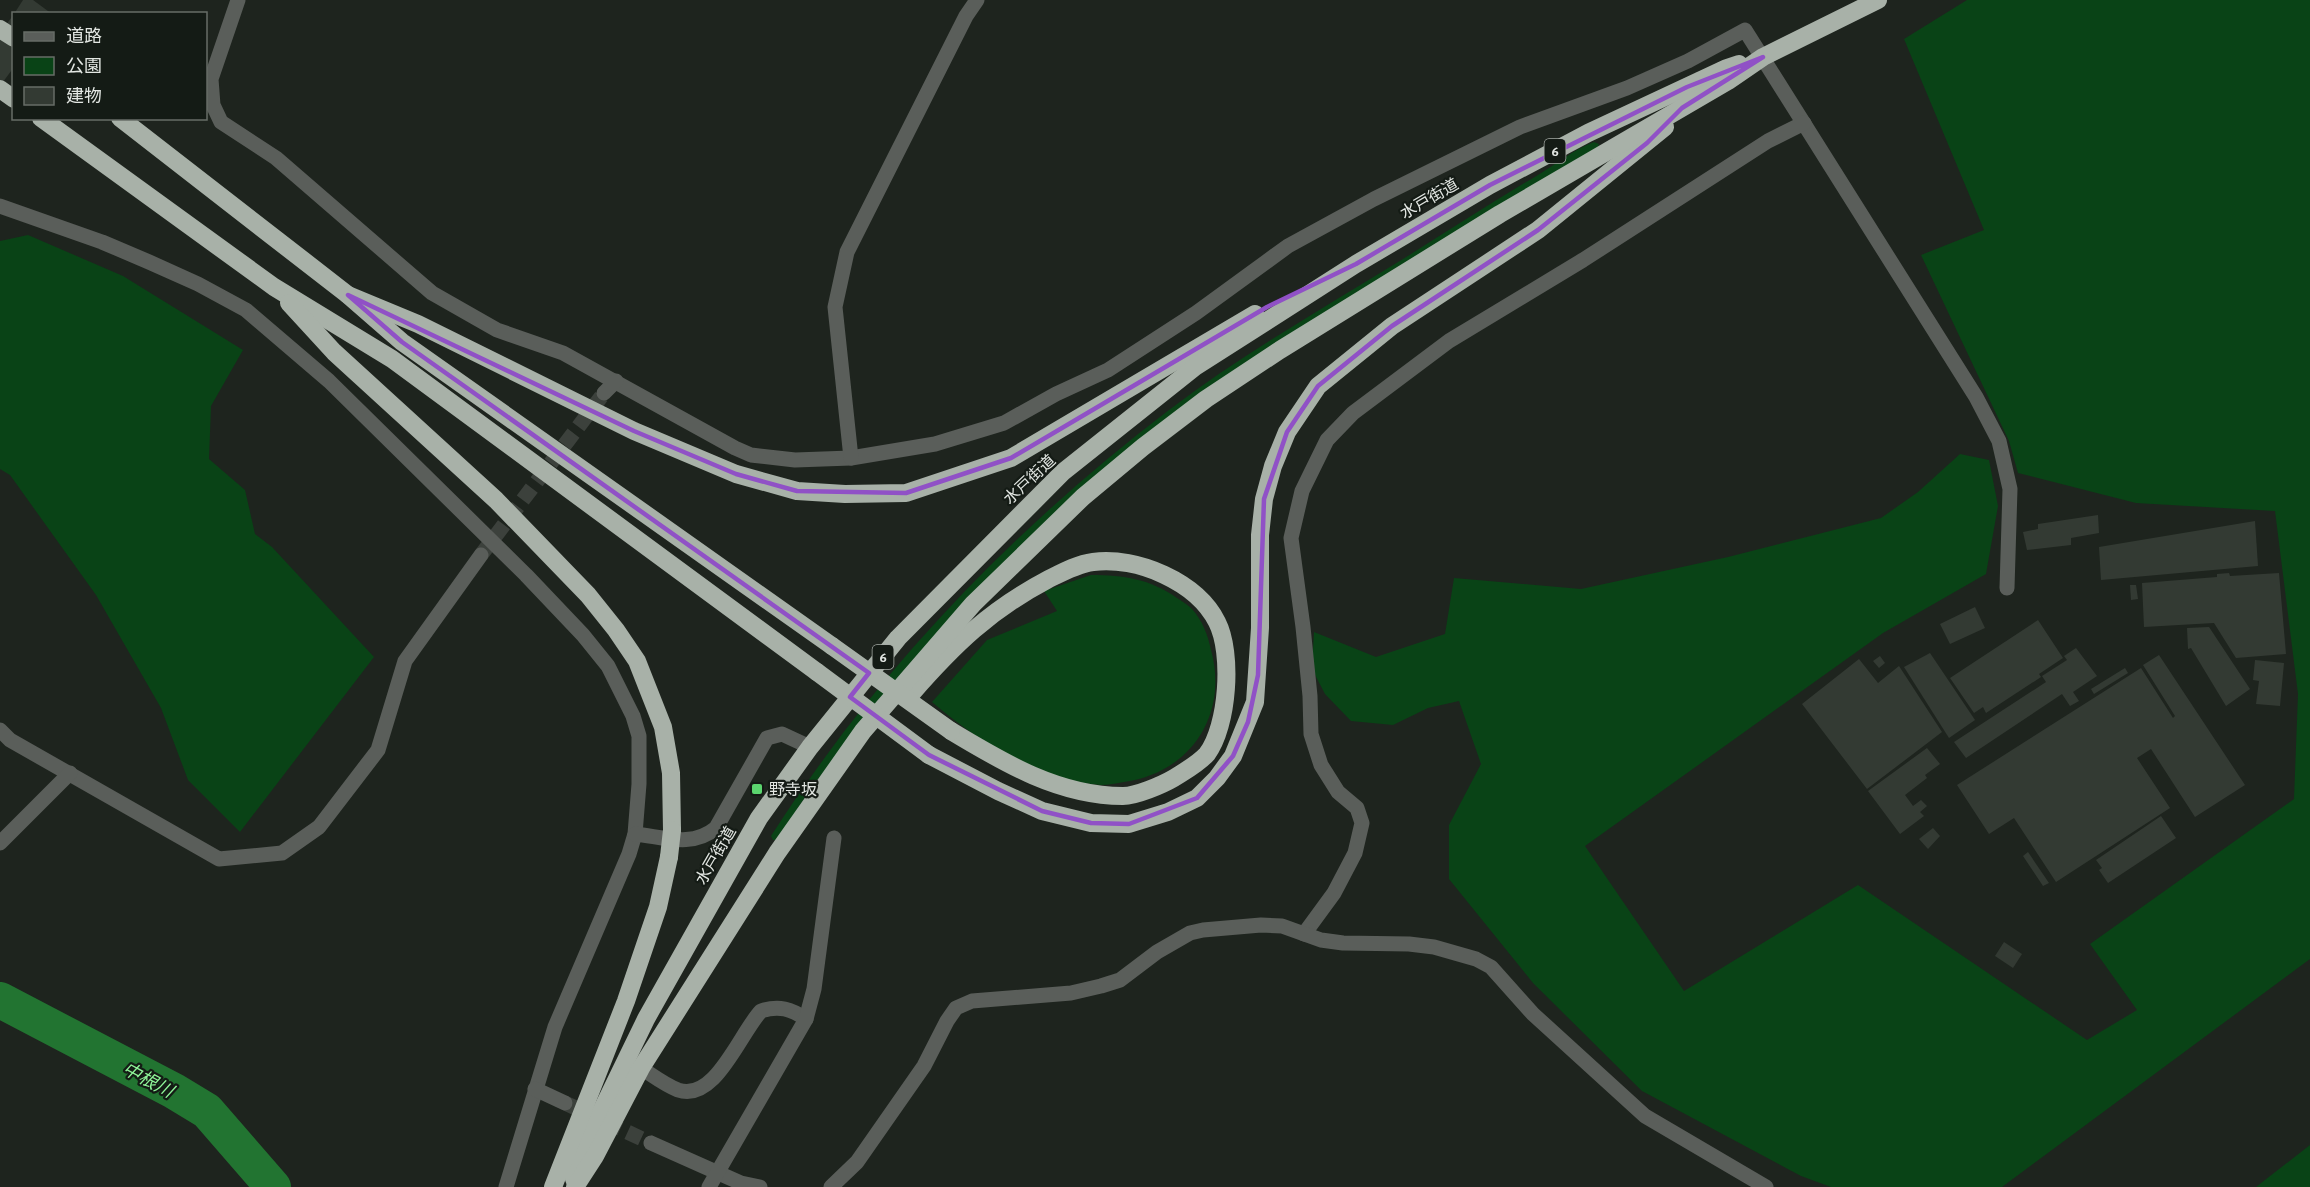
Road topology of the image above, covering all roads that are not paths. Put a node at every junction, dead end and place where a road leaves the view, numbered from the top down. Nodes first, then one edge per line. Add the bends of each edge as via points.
1 (238, 0) edge
2 (977, 0) edge
3 (1878, 0) edge
4 (1763, 57) junction
5 (1682, 108) junction
6 (43, 120) edge
7 (123, 120) edge
8 (1804, 123) junction
9 (0, 206) edge
10 (1356, 264) junction
11 (274, 286) junction
12 (348, 295) junction
13 (616, 381) junction
14 (604, 393) tunnel mouth
15 (851, 458) junction
16 (481, 555) tunnel mouth
17 (2007, 588) dead end
18 (0, 729) edge
19 (810, 747) junction
20 (70, 773) junction
21 (821, 791) junction
22 (635, 834) junction
23 (834, 838) dead end
24 (0, 843) edge
25 (1304, 934) junction
26 (806, 1019) junction
27 (641, 1068) junction
28 (535, 1089) junction
29 (565, 1103) tunnel mouth
30 (651, 1143) tunnel mouth
31 (717, 1173) junction
32 (506, 1187) edge
33 (553, 1187) edge
34 (573, 1187) edge
35 (709, 1187) edge
36 (760, 1187) edge
37 (831, 1187) edge
38 (1766, 1187) edge

1 - 13 street via 212,79 213,105 221,122 276,158 432,293 497,330 563,353
2 - 15 street via 847,252 835,307
3 - 4 highway, 水戸街道 / 6
4 - 5 highway, 水戸街道 / 6
4 - 8 street
4 - 10 highway, 水戸街道 / 6 via 1727,68 1588,133
4 - 15 street via 1744,30 1627,88 1520,127 1288,246 1196,314 1108,370 1004,423 935,444
5 - 11 highway, bridge via 1647,143 1538,230 1392,326 1318,386 1287,432 1264,499 1256,702 1233,756 1197,798 1129,824 1091,823 1042,811 929,755 392,360
5 - 21 highway, 水戸街道 / 6 via 1500,214 1280,350 1143,447 1083,497 973,604 863,731
6 - 11 highway
7 - 12 highway
8 - 17 street via 1976,397 1999,441 2010,489
8 - 25 street via 1768,141 1449,341 1353,413 1327,440 1302,491 1291,538 1311,734 1321,765 1338,792 1357,808 1362,823 1356,854
9 - 22 street via 102,242 198,284 246,310 329,381 434,482 583,635 608,666 639,736
10 - 12 highway via 1267,307 1011,458 906,493 797,491 736,474 634,431 418,324
10 - 19 highway, 水戸街道 / 6 via 1195,367 1063,472 897,638
11 - 33 highway, bridge via 334,352 496,500 588,595 637,661 663,727 673,806 669,857 658,907 626,1001
12 - 21 highway, bridge via 402,342 832,646 951,731 1008,766 1054,784 1087,793 1126,796 1164,783 1207,754 1224,708 1226,668 1218,623 1204,602 1146,567 1093,562 1066,570 1014,597 971,631 922,681 874,737
13 - 14 street
13 - 15 street via 751,455 795,460
16 - 20 street via 405,661 378,750 319,826 282,853 219,860
18 - 20 street via 10,740
19 - 22 street via 782,735 767,738 709,834 687,842
19 - 34 highway, 水戸街道 / 6 via 759,818 646,1019 579,1157
20 - 24 street
21 - 27 highway, 水戸街道 / 6
22 - 28 street via 555,1028
23 - 26 street via 814,989
25 - 37 street via 1282,926 1261,925 1203,930 1157,952 1111,983 1071,993 972,1001 956,1008 924,1066 857,1162
25 - 38 street via 1344,944 1434,947 1491,967 1533,1014 1645,1116
26 - 27 street via 779,1007 761,1011 717,1074 698,1090 678,1090
26 - 31 street
27 - 34 highway, 水戸街道 / 6 via 595,1156
28 - 29 street
28 - 32 street
30 - 31 street
31 - 35 street
31 - 36 street

